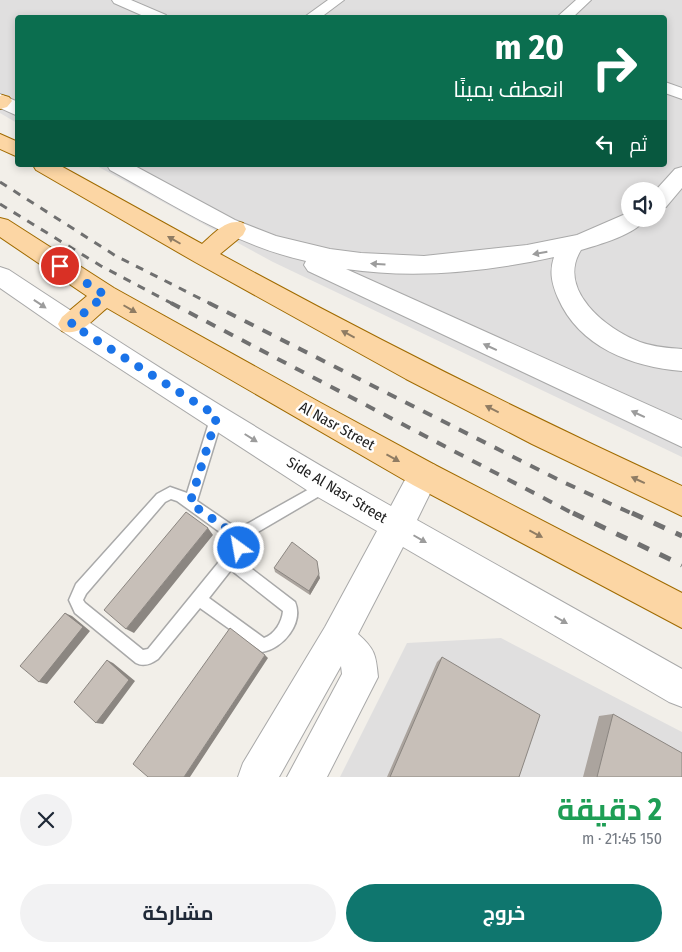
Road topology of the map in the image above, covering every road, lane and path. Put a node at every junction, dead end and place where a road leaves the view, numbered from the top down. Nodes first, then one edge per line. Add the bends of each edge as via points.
1 (119, 0) edge
2 (337, 0) edge
3 (584, 0) edge
4 (154, 15) edge
5 (314, 15) edge
6 (566, 15) edge
7 (667, 88) edge
8 (682, 94) edge
9 (0, 140) edge
10 (15, 149) edge
11 (47, 167) edge
12 (121, 167) edge
13 (682, 174) edge
14 (666, 193) edge
15 (621, 225) edge
16 (0, 226) edge
17 (235, 229) junction
18 (272, 244) junction
19 (573, 244) junction
20 (203, 256) junction
21 (0, 276) edge
22 (105, 295) junction
23 (71, 324) junction
24 (682, 360) edge
25 (217, 416) junction
26 (682, 434) edge
27 (424, 475) junction
28 (327, 486) junction
29 (682, 501) edge
30 (190, 503) junction
31 (396, 526) junction
32 (237, 537) junction
33 (230, 561) junction
34 (199, 599) junction
35 (682, 611) edge
36 (337, 639) junction
37 (682, 689) edge
38 (257, 777) edge
39 (306, 777) edge

1 - 4 street
2 - 5 street
3 - 6 street
7 - 8 street
9 - 10 main road
20 -> 11 main road
12 - 17 street
13 - 14 street
15 - 19 street
16 - 22 main road, Al Nasr Street
17 - 18 street
17 - 20 main road
19 -> 18 street via 520,256 406,266 348,261
26 -> 18 street
19 - 24 street via 564,260 564,282 574,306 583,317 623,346 657,358
29 -> 20 main road via 541,434
21 -> 23 street, Side Al Nasr Street
22 - 23 main road
22 -> 27 main road, Al Nasr Street
23 - 25 street, Side Al Nasr Street
25 -> 28 street, Side Al Nasr Street
25 - 30 lane
27 - 31 street
27 -> 35 main road, Al Nasr Street
28 - 31 street, Side Al Nasr Street
28 - 32 lane
30 - 32 lane
30 - 34 lane via 176,493 161,498 81,589 76,600 80,608 137,656 145,659 153,654
31 - 36 street
31 -> 37 street, Side Al Nasr Street
32 - 33 lane via 239,548
33 - 34 lane
33 - 34 lane via 290,607 290,620 273,642 262,645
36 - 38 street
36 - 39 street via 359,659 360,677

